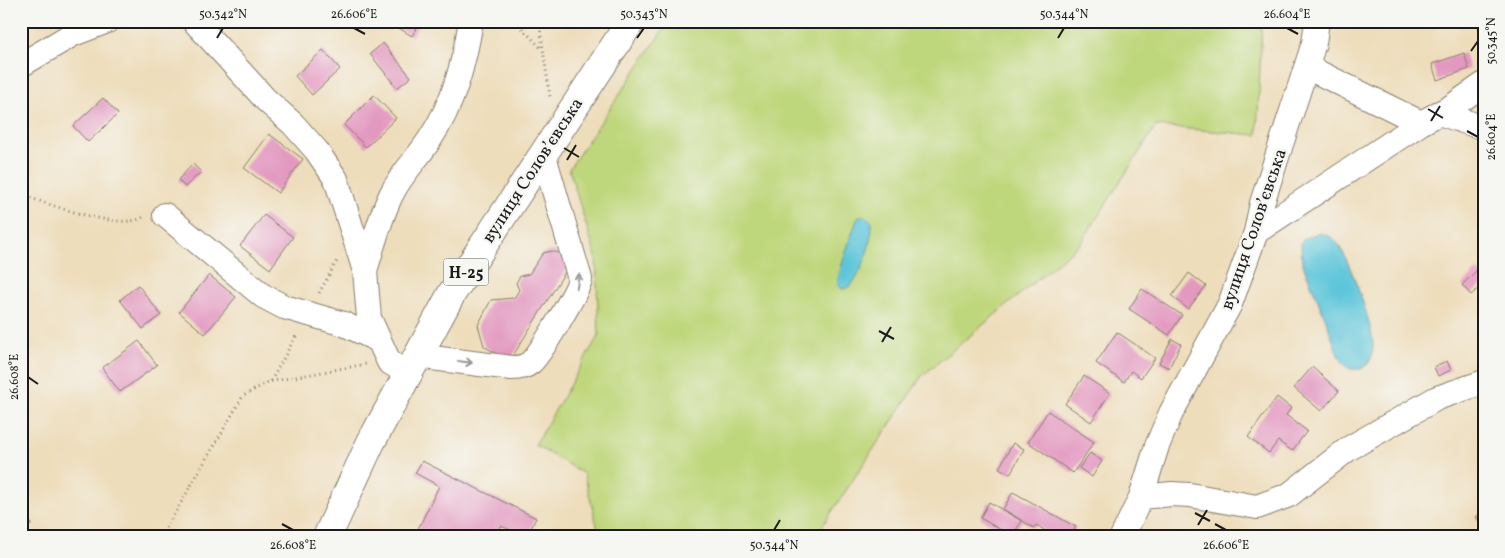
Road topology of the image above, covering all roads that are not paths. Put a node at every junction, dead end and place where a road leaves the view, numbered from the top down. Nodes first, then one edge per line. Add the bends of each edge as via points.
1 (107, 21) edge
2 (194, 21) edge
3 (471, 21) edge
4 (631, 21) edge
5 (1317, 21) edge
6 (21, 65) edge
7 (1307, 67) junction
8 (1484, 84) edge
9 (1430, 118) junction
10 (1484, 128) edge
11 (543, 153) junction
12 (165, 215) road end
13 (1256, 232) junction
14 (365, 271) junction
15 (378, 340) junction
16 (404, 364) junction
17 (1484, 382) edge
18 (1141, 497) junction
19 (327, 537) edge
20 (1122, 537) edge

1 - 6 street via 73,34
2 - 14 street via 266,100 293,124 336,179
3 - 14 street via 457,86 430,140 392,194 379,223
4 - 11 main road, вулиця Соловʼєвська / Н-25
5 - 7 street, вулиця Соловʼєвська
7 - 9 street
7 - 13 street, вулиця Соловʼєвська via 1262,203
8 - 9 street
9 - 10 street
9 - 13 street
11 - 16 main road, вулиця Соловʼєвська / Н-25
16 -> 11 street via 512,368 526,365 536,356 580,279
12 - 15 street via 264,296 284,307 344,324
13 - 18 street, вулиця Соловʼєвська via 1230,304 1171,413
14 - 15 street via 368,318
15 - 16 street
16 - 19 main road, вулиця Соловʼєвська / Н-25
17 - 18 street via 1437,398 1348,449 1289,495 1257,507 1190,495
18 - 20 street, вулиця Соловʼєвська

